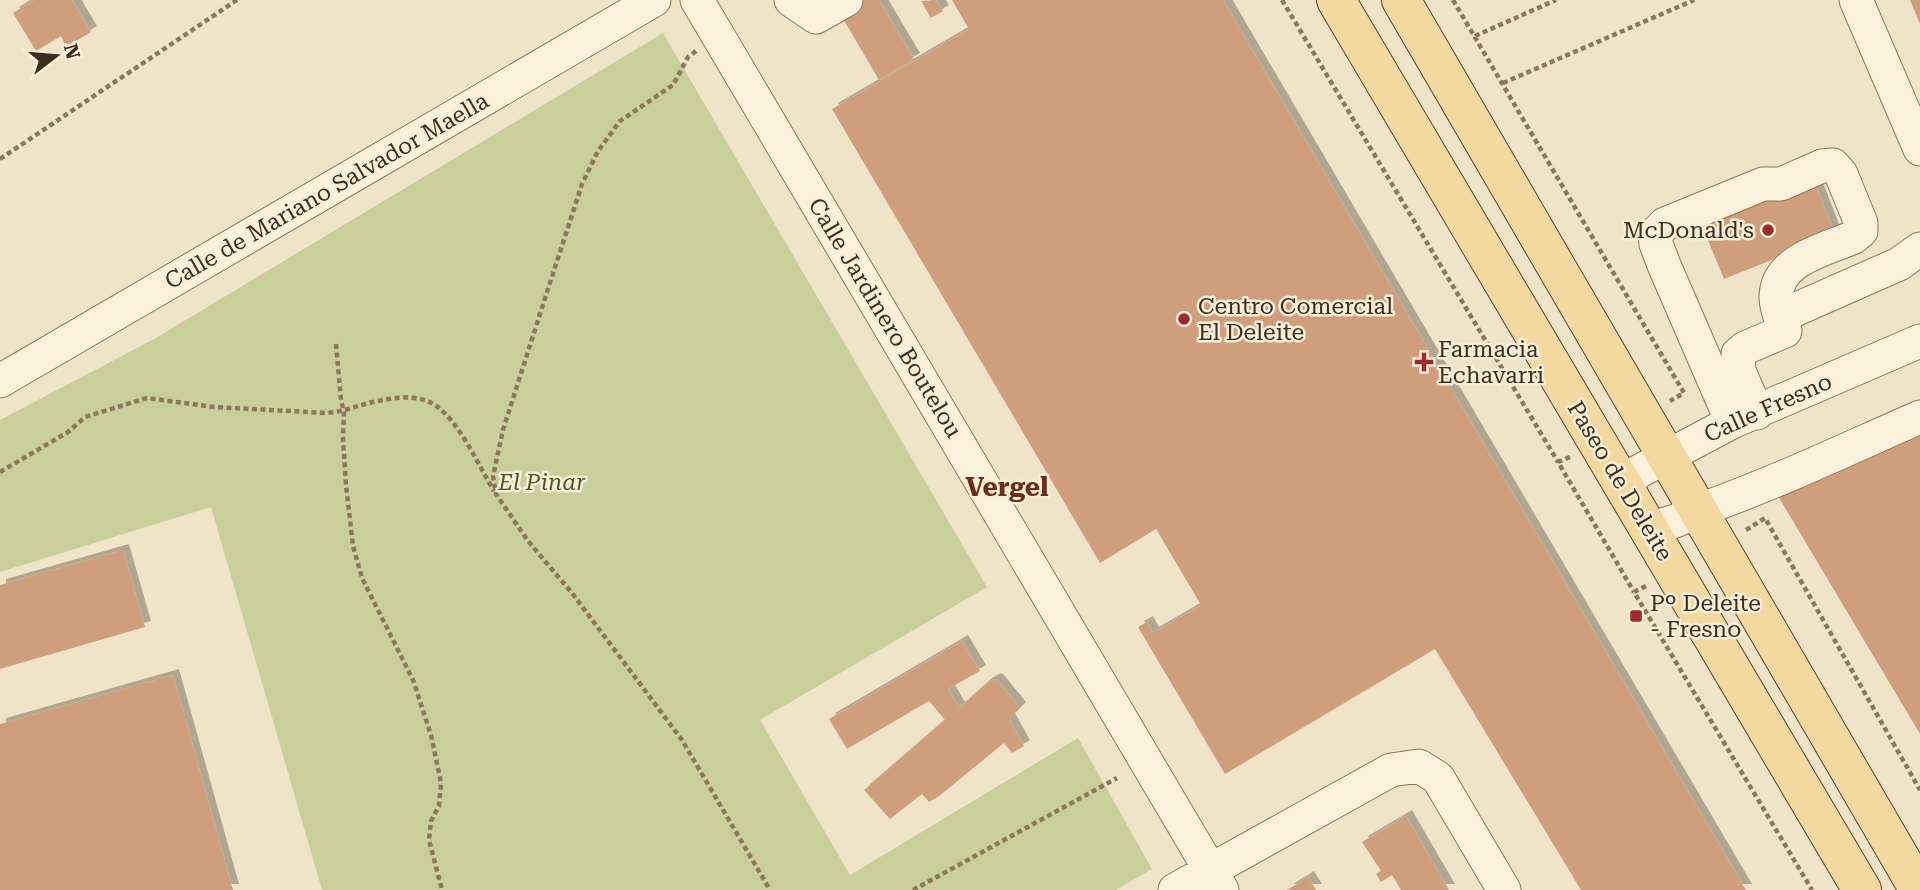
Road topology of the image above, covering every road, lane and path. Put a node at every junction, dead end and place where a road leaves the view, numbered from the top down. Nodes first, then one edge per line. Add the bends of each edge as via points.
1 (237, 0) edge
2 (654, 0) edge
3 (697, 0) edge
4 (791, 0) edge
5 (846, 0) edge
6 (1282, 0) edge
7 (1336, 0) edge
8 (1401, 0) edge
9 (1453, 0) edge
10 (1556, 0) edge
11 (1694, 0) edge
12 (1856, 0) edge
13 (1475, 36) junction
14 (718, 37) junction
15 (1503, 83) junction
16 (1920, 149) edge
17 (0, 159) edge
18 (1920, 249) edge
19 (1781, 316) junction
20 (1920, 341) edge
21 (336, 344) dead end
22 (0, 381) edge
23 (344, 412) junction
24 (1643, 417) junction
25 (1745, 417) junction
26 (1920, 417) edge
27 (1598, 444) junction
28 (1665, 456) junction
29 (1558, 462) junction
30 (0, 472) edge
31 (1625, 489) junction
32 (496, 494) junction
33 (1697, 511) junction
34 (1649, 527) junction
35 (1717, 546) junction
36 (1674, 572) junction
37 (1634, 592) junction
38 (1117, 778) dead end
39 (1920, 790) edge
40 (1217, 880) edge
41 (442, 890) edge
42 (770, 890) edge
43 (913, 890) edge
44 (1175, 890) edge
45 (1504, 890) edge
46 (1812, 890) edge
47 (1862, 890) edge
48 (1919, 890) edge

1 - 17 path
2 - 22 street, Calle de Mariano Salvador Maella
3 - 14 street, Calle Jardinero Boutelou
4 - 5 street via 816,17
6 - 29 path
7 - 27 main road, Paseo de Deleite
8 - 24 main road
9 - 13 path
10 - 13 path
11 - 15 path
12 - 16 street
13 - 15 path
14 - 32 path via 688,57 673,85 620,121 598,151 582,184 503,430 493,476
14 - 40 street, Calle Jardinero Boutelou
15 - 24 path via 1684,393
18 - 19 street via 1899,264
19 - 25 street via 1785,331 1738,354
19 - 25 street via 1777,291 1790,265 1861,231 1841,174 1833,165 1780,184 1763,184 1665,224 1655,234 1664,265
20 - 25 street, Calle Fresno
21 - 23 path
23 - 30 path via 275,411 148,398 85,417
23 - 32 path via 359,404 425,399 452,421
23 - 41 path via 353,546 362,578 413,680 442,783 429,840
24 - 28 main road
25 - 28 street, Calle Fresno
26 - 33 street
27 - 29 path
27 - 31 main road, Paseo de Deleite
28 - 31 street, Calle Fresno via 1636,473
28 - 33 main road
29 - 37 path
31 - 34 main road, Paseo de Deleite
32 - 42 path via 681,740
33 - 34 street via 1666,526
33 - 35 main road
34 - 36 main road, Paseo de Deleite
35 - 39 path via 1765,519
35 - 48 main road
36 - 37 path
36 - 47 main road, Paseo de Deleite
37 - 46 path
38 - 43 path
40 - 44 street
40 - 45 street via 1391,769 1419,766 1438,778

